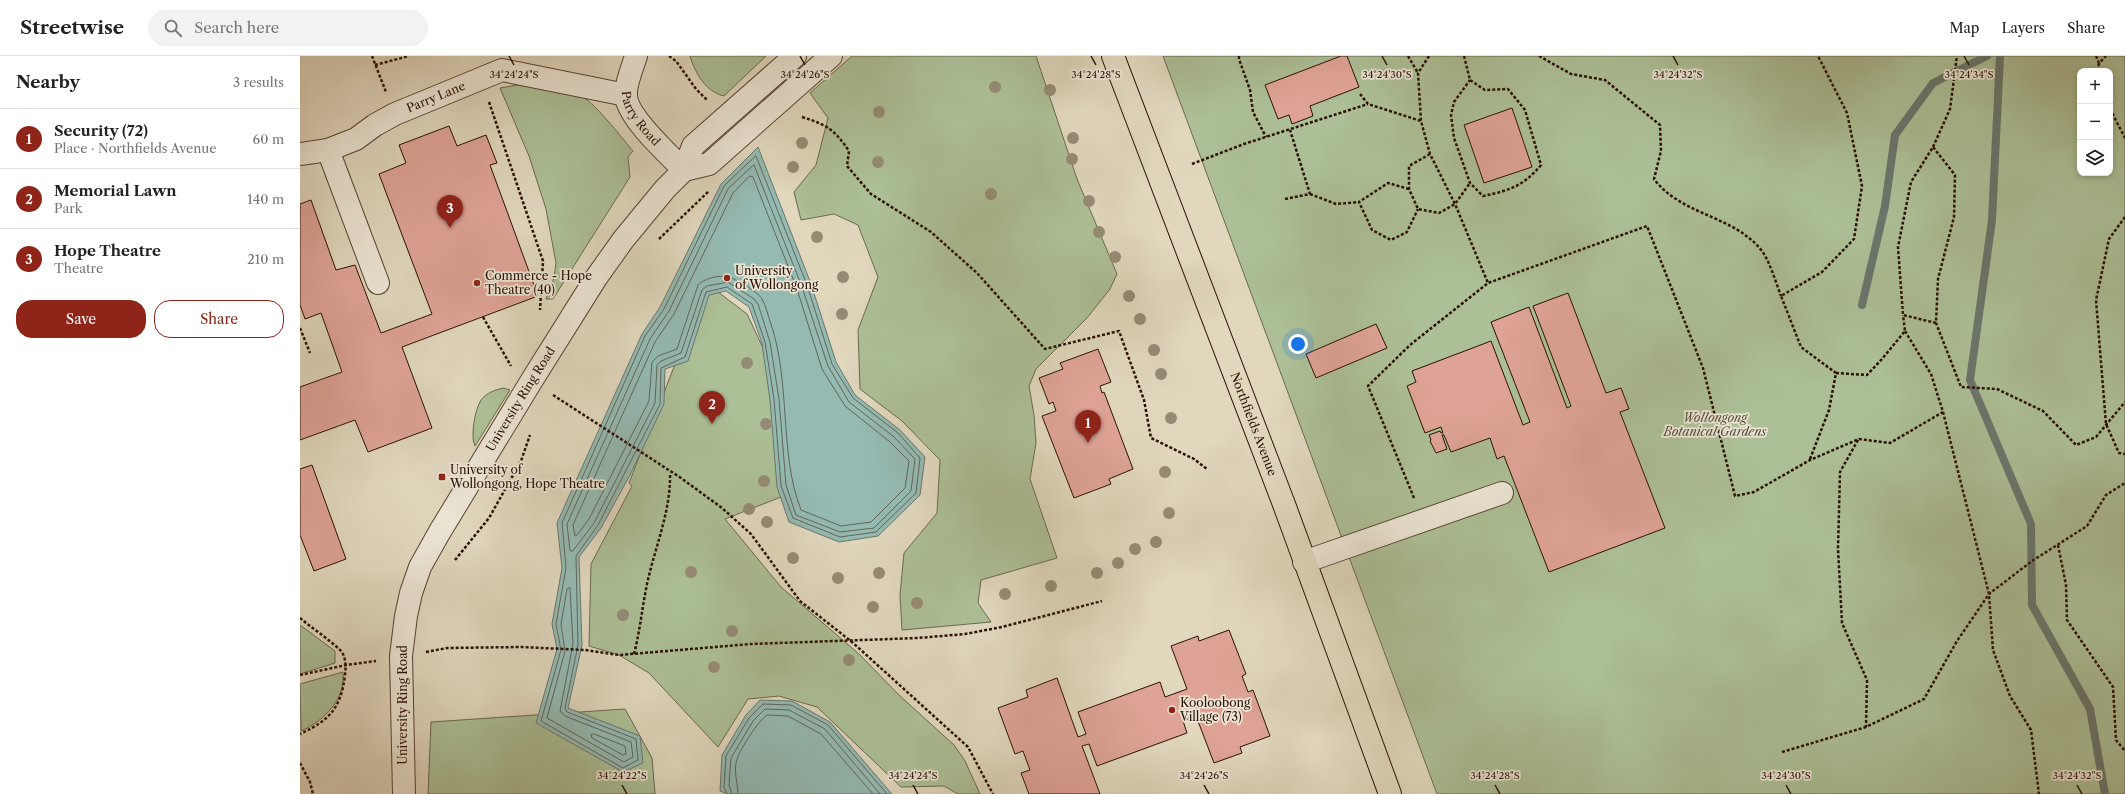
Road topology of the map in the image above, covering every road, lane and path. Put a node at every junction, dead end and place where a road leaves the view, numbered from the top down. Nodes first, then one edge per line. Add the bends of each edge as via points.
1 (372, 56) edge
2 (409, 56) edge
3 (636, 56) edge
4 (669, 56) edge
5 (795, 56) edge
6 (831, 56) edge
7 (1113, 56) edge
8 (1239, 56) edge
9 (1408, 56) edge
10 (1429, 56) edge
11 (1464, 56) edge
12 (1539, 56) edge
13 (1818, 56) edge
14 (1957, 56) edge
15 (2096, 56) edge
16 (2106, 56) edge
17 (2099, 63) junction
18 (375, 65) junction
19 (2098, 68) edge
20 (1418, 73) junction
21 (487, 76) junction
22 (1470, 80) junction
23 (1360, 94) dead end
24 (626, 95) junction
25 (1368, 104) junction
26 (712, 105) dead end
27 (395, 114) junction
28 (797, 115) dead end
29 (2113, 115) edge
30 (1421, 121) junction
31 (1290, 130) junction
32 (1266, 138) junction
33 (2125, 138) edge
34 (1933, 147) junction
35 (328, 150) junction
36 (300, 154) edge
37 (1430, 154) junction
38 (1192, 164) dead end
39 (684, 170) junction
40 (1470, 183) junction
41 (711, 189) dead end
42 (1409, 189) junction
43 (1310, 194) junction
44 (1285, 199) dead end
45 (1359, 202) junction
46 (1455, 204) junction
47 (1418, 209) junction
48 (2125, 217) edge
49 (654, 244) dead end
50 (378, 283) dead end
51 (1488, 283) junction
52 (1781, 296) junction
53 (540, 310) dead end
54 (1903, 315) junction
55 (1936, 323) junction
56 (300, 328) edge
57 (1904, 331) junction
58 (310, 353) dead end
59 (1836, 372) junction
60 (556, 388) dead end
61 (548, 400) dead end
62 (2125, 402) edge
63 (1943, 412) junction
64 (599, 424) dead end
65 (2106, 424) junction
66 (532, 431) dead end
67 (1859, 439) junction
68 (2125, 454) edge
69 (1810, 460) junction
70 (1207, 469) dead end
71 (670, 473) junction
72 (2125, 483) edge
73 (1502, 493) dead end
74 (1423, 521) junction
75 (2058, 545) junction
76 (454, 561) dead end
77 (1304, 562) junction
78 (1989, 594) junction
79 (1102, 601) dead end
80 (300, 618) edge
81 (852, 642) junction
82 (422, 652) dead end
83 (634, 654) junction
84 (378, 661) dead end
85 (346, 665) junction
86 (300, 675) edge
87 (1866, 727) junction
88 (300, 734) edge
89 (2125, 751) edge
90 (1782, 752) dead end
91 (300, 763) edge
92 (313, 794) edge
93 (404, 794) edge
94 (993, 794) edge
95 (1390, 794) edge
96 (2039, 794) edge

1 - 18 path
2 - 18 path
3 - 24 street, Parry Road
4 - 26 path
5 - 39 street, University Ring Road via 693,146
6 - 39 street via 709,164
7 - 77 main road, Northfields Avenue
8 - 32 path via 1250,90 1253,112
9 - 20 path
10 - 20 path
11 - 22 path
12 - 52 path via 1571,74 1605,80 1660,125 1661,151 1654,179 1664,192 1701,214 1733,226 1762,252
13 - 52 path via 1847,113 1862,186 1854,239 1822,272
14 - 34 path via 1950,109
15 - 17 path
16 - 17 path
17 - 19 path
18 - 27 path
20 - 30 path
21 - 24 street, Parry Lane via 502,70
21 - 27 street, Parry Lane
21 - 53 path via 489,107 543,261
22 - 40 path via 1454,102 1451,115 1454,138
22 - 40 path via 1485,90 1508,90 1525,110 1541,165 1531,178 1507,191 1483,196
23 - 25 path
24 - 39 street, Parry Road via 636,119
25 - 30 path
25 - 31 path
27 - 35 street, Parry Lane via 356,139
28 - 70 path via 823,124 838,134 849,151 847,166 871,194 937,237 977,273 1045,349 1119,331 1144,400 1151,438
29 - 33 path
30 - 37 path
31 - 32 path
31 - 43 path
32 - 38 path
34 - 54 path via 1911,182 1898,247
34 - 55 path via 1955,175 1954,217 1938,279
35 - 36 street, Parry Lane
35 - 50 street
37 - 42 path via 1409,166
37 - 46 path
39 - 93 street, University Ring Road via 650,207 596,278 420,567 406,616 401,656
40 - 46 path
41 - 49 path
42 - 45 path via 1388,183
42 - 47 path
43 - 44 path
43 - 45 path via 1336,204
45 - 47 path via 1372,230 1391,240 1407,232
46 - 47 path via 1439,213
46 - 51 path
48 - 65 path via 2110,239 2096,300
51 - 69 path via 1647,226 1703,368 1735,496 1754,492
51 - 74 path via 1410,345 1368,386
52 - 59 path via 1801,347
54 - 55 path
54 - 57 path
55 - 65 path via 1961,387 1997,389 2043,412 2076,445 2096,437
56 - 58 path
57 - 59 path via 1867,375
57 - 63 path via 1931,374
59 - 69 path via 1829,410
60 - 61 path
62 - 65 path
63 - 67 path via 1890,443
63 - 78 path
64 - 71 path
65 - 68 path via 2119,453
66 - 76 path via 521,461 489,518
67 - 69 path
67 - 87 path via 1840,472 1838,549 1842,623 1867,680
71 - 81 path via 722,508 751,534 800,601
71 - 83 path via 665,516 647,584
72 - 75 path via 2106,495 2087,526
73 - 74 street
74 - 77 street
75 - 78 path via 2032,560
75 - 89 path via 2066,585 2067,620 2113,687 2116,740
77 - 95 main road, Northfields Avenue
78 - 87 path via 1957,641 1924,699
78 - 96 path via 1994,650 2010,696 2031,730
79 - 81 path via 965,634
80 - 85 path via 342,652
81 - 83 path via 750,644
81 - 94 path via 968,747
82 - 83 path via 447,648 521,647
84 - 85 path
85 - 86 path
85 - 88 path via 343,694 334,710 326,720
87 - 90 path
91 - 92 path

